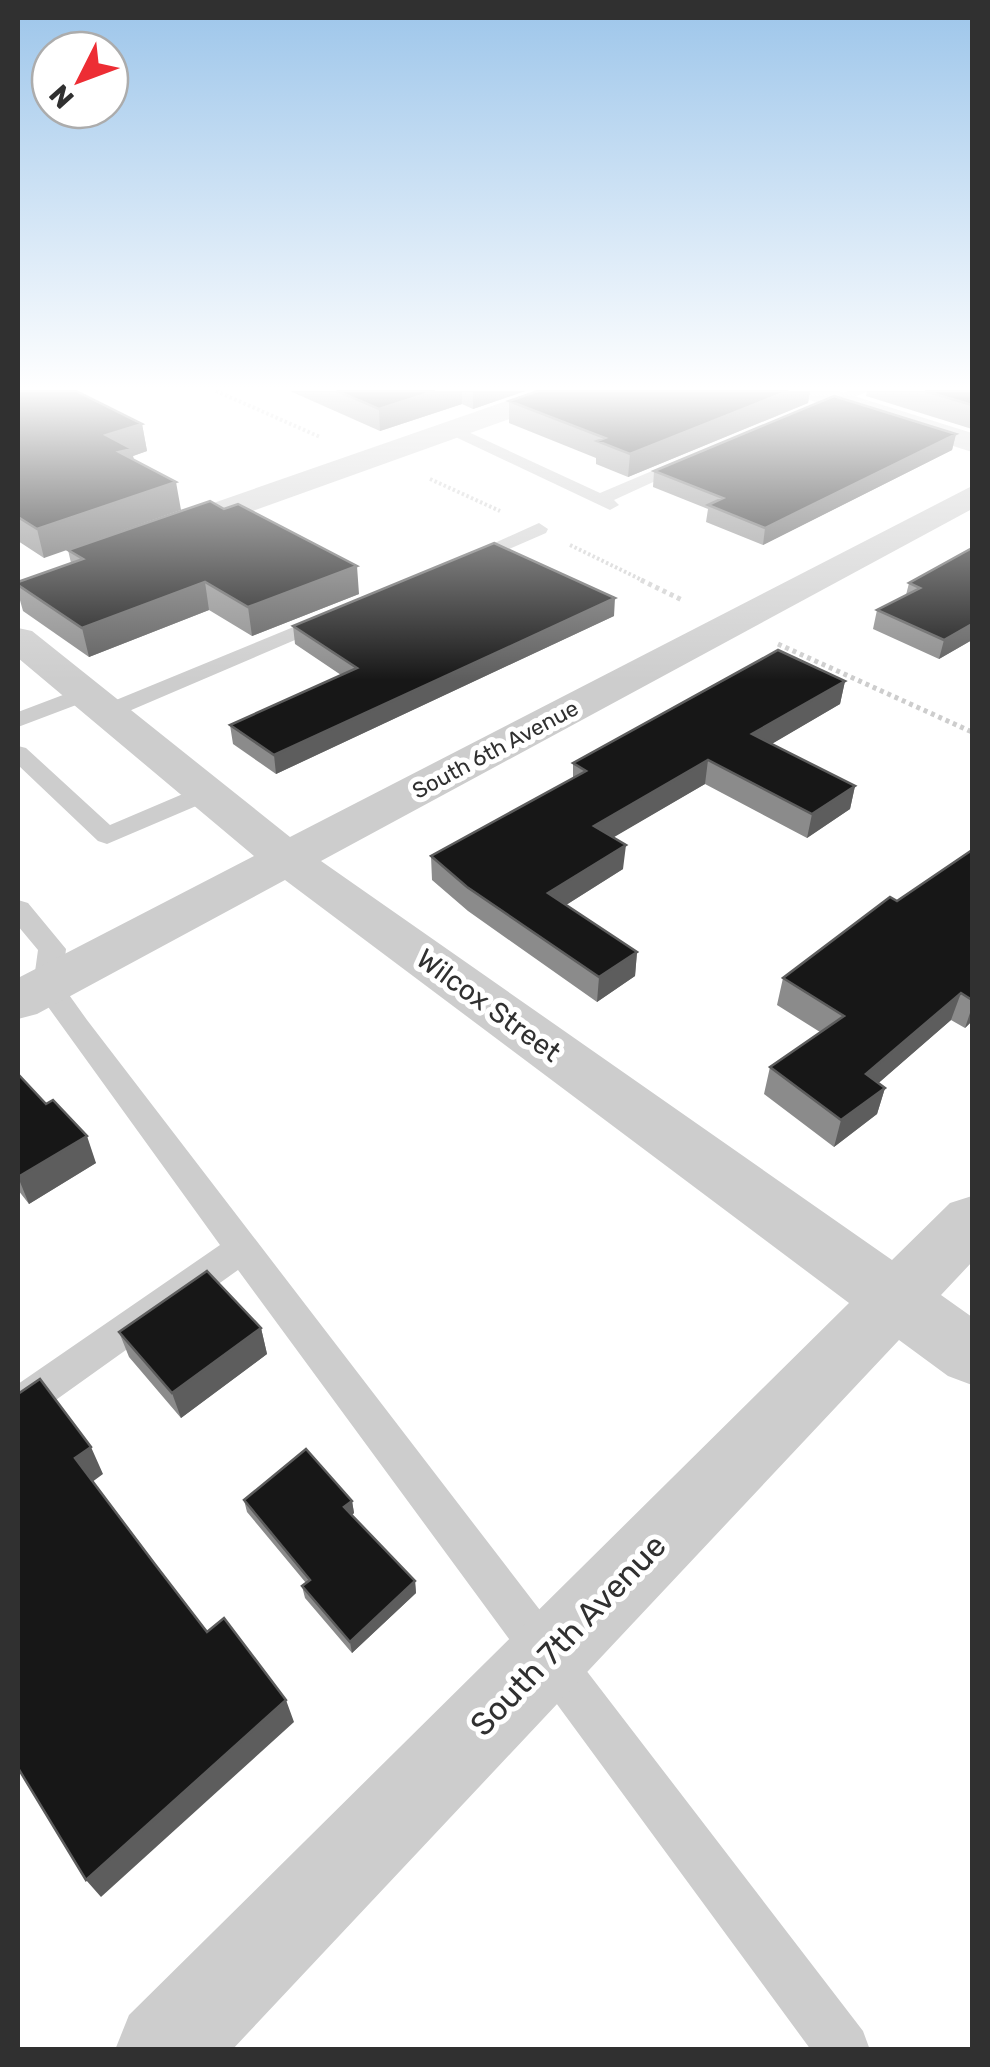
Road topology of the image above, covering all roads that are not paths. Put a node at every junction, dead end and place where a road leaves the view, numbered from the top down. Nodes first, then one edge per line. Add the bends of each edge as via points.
1 (288, 487) edge
2 (574, 487) edge
3 (636, 487) edge
4 (972, 496) edge
5 (539, 530) dead end
6 (129, 544) edge
7 (448, 568) edge
8 (358, 606) edge
9 (18, 639) edge
10 (96, 703) junction
11 (18, 720) edge
12 (18, 752) edge
13 (206, 792) junction
14 (288, 858) junction
15 (18, 909) edge
16 (32, 994) edge
17 (972, 1221) edge
18 (242, 1248) junction
19 (898, 1298) junction
20 (972, 1355) edge
21 (18, 1405) edge
22 (548, 1655) junction
23 (164, 2050) edge
24 (844, 2050) edge

1 - 6 street
2 - 3 lane via 604,502
4 - 14 street, South 6th Avenue
5 - 7 lane
8 - 10 lane
9 - 10 street, Wilcox Street
10 - 11 lane
10 - 13 street, Wilcox Street
12 - 13 lane via 107,836
13 - 14 street, Wilcox Street
14 - 16 street, South 6th Avenue
14 - 19 street, Wilcox Street
15 - 16 lane via 52,948
16 - 18 lane
17 - 19 street, South 7th Avenue
18 - 21 lane
18 - 22 lane
19 - 20 street, Wilcox Street
19 - 22 street, South 7th Avenue
22 - 23 street, South 7th Avenue
22 - 24 lane

